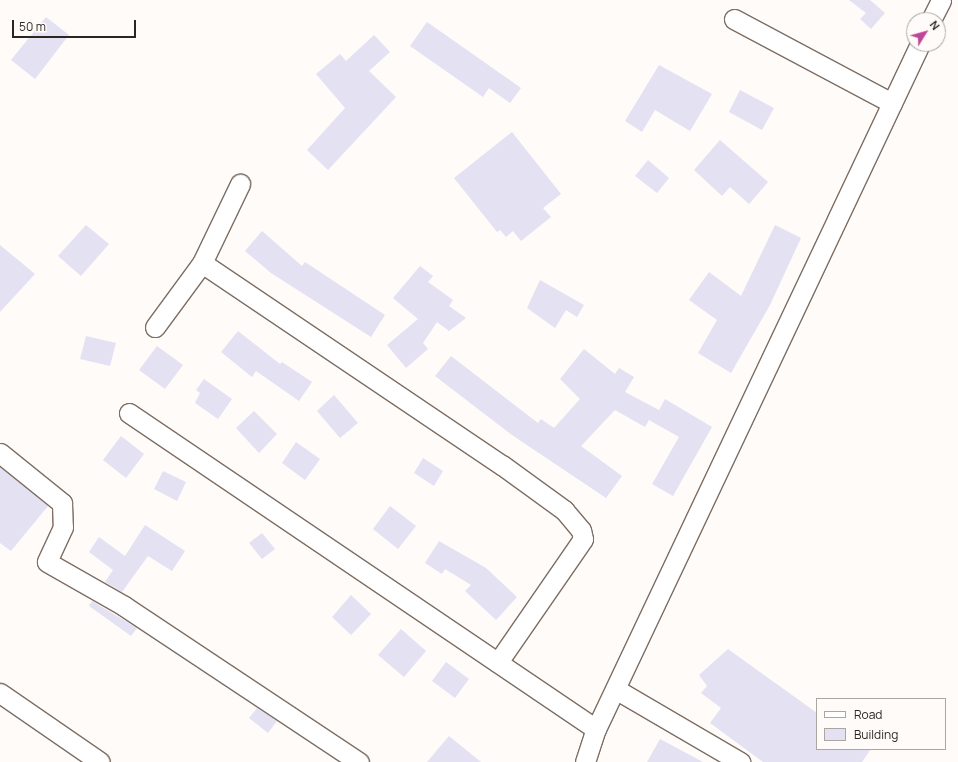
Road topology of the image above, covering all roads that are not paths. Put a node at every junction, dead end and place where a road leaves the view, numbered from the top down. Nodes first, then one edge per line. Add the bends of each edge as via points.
1 (940, 0) edge
2 (935, 12) edge
3 (734, 19) dead end
4 (916, 52) edge
5 (892, 103) junction
6 (240, 184) dead end
7 (202, 263) junction
8 (155, 327) dead end
9 (129, 414) dead end
10 (0, 453) edge
11 (498, 662) junction
12 (617, 690) junction
13 (0, 693) edge
14 (596, 729) junction
15 (100, 762) edge
16 (359, 762) edge
17 (585, 762) edge
18 (740, 762) edge

1 - 2 street
3 - 5 street
4 - 5 street
5 - 12 street
6 - 7 street
7 - 8 street
7 - 11 street via 502,465 564,510 581,530 583,539
9 - 11 street
10 - 16 street via 62,502 63,527 47,562 124,606
11 - 14 street
12 - 14 street
12 - 18 street
13 - 15 street
14 - 17 street

